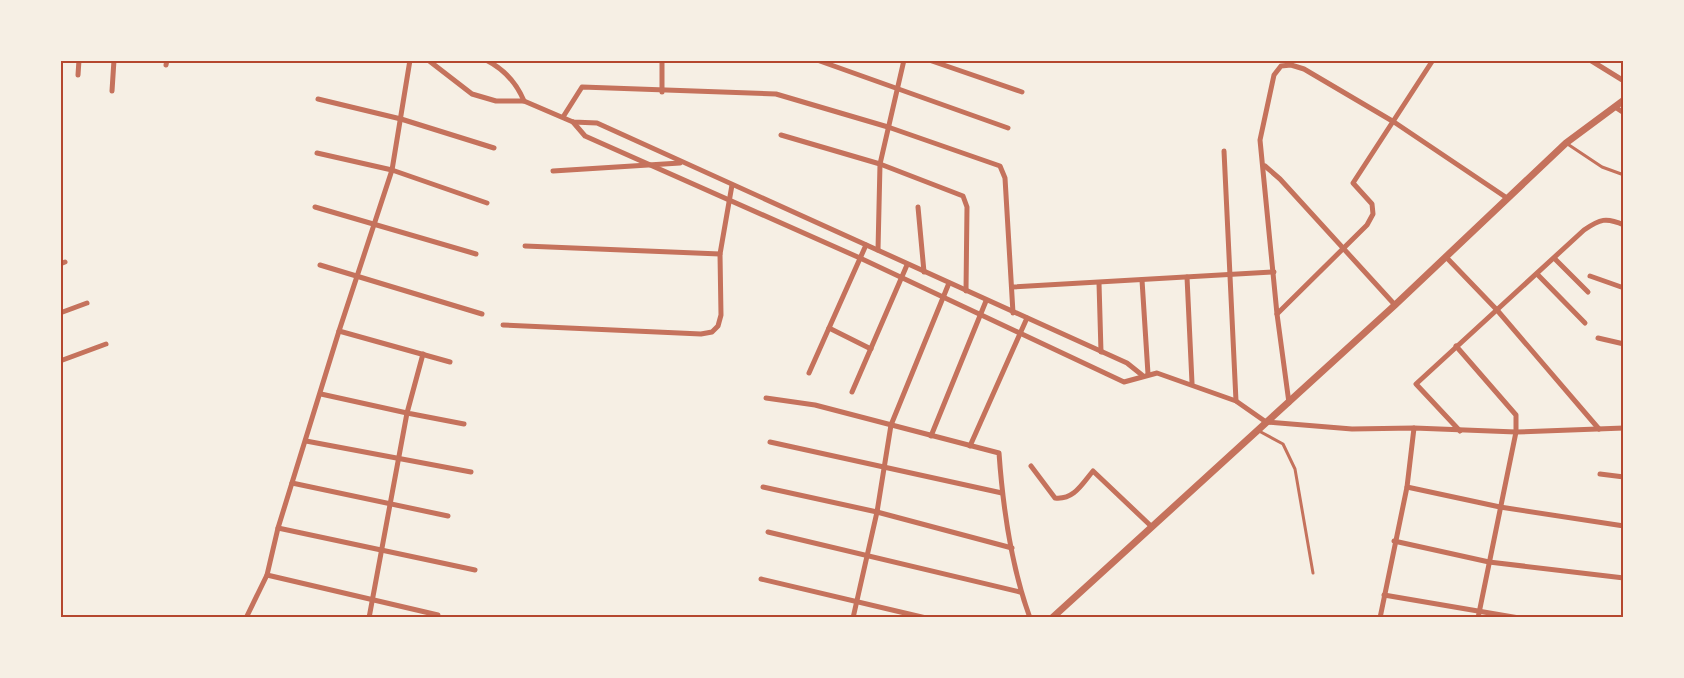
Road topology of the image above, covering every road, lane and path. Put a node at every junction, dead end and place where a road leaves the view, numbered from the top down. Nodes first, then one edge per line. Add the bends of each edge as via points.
1 (79, 60) edge
2 (114, 60) edge
3 (410, 60) edge
4 (428, 60) edge
5 (486, 60) edge
6 (662, 60) edge
7 (817, 60) edge
8 (904, 60) edge
9 (929, 60) edge
10 (1432, 60) edge
11 (1590, 60) edge
12 (78, 75) dead end
13 (1624, 81) edge
14 (896, 88) junction
15 (112, 91) dead end
16 (662, 92) junction
17 (1022, 92) dead end
18 (318, 99) dead end
19 (1624, 100) edge
20 (524, 101) junction
21 (1615, 107) junction
22 (1624, 113) edge
23 (563, 117) junction
24 (401, 118) junction
25 (573, 122) junction
26 (1394, 122) junction
27 (888, 127) junction
28 (1008, 128) dead end
29 (781, 135) dead end
30 (1566, 143) junction
31 (494, 148) dead end
32 (1224, 151) dead end
33 (317, 153) dead end
34 (682, 162) junction
35 (880, 164) junction
36 (652, 166) junction
37 (1265, 166) junction
38 (392, 170) junction
39 (553, 171) dead end
40 (1624, 175) edge
41 (732, 185) junction
42 (1507, 198) junction
43 (729, 200) junction
44 (487, 202) dead end
45 (315, 207) dead end
46 (918, 207) dead end
47 (375, 224) junction
48 (1624, 225) edge
49 (866, 245) junction
50 (525, 246) dead end
51 (1343, 247) junction
52 (878, 250) junction
53 (476, 254) dead end
54 (720, 254) junction
55 (1446, 257) junction
56 (860, 258) junction
57 (1555, 259) junction
58 (320, 265) dead end
59 (907, 265) junction
60 (924, 272) junction
61 (1274, 273) junction
62 (1230, 274) junction
63 (1538, 275) junction
64 (1590, 276) dead end
65 (358, 277) junction
66 (1187, 277) junction
67 (901, 278) junction
68 (1142, 280) junction
69 (949, 283) junction
70 (1099, 283) junction
71 (1012, 287) junction
72 (1624, 288) edge
73 (966, 291) junction
74 (1588, 292) dead end
75 (943, 297) junction
76 (986, 301) junction
77 (87, 303) dead end
78 (1395, 305) junction
79 (1497, 310) junction
80 (60, 313) edge
81 (1013, 313) junction
82 (482, 314) dead end
83 (1276, 314) junction
84 (980, 315) junction
85 (1027, 318) junction
86 (1585, 323) dead end
87 (503, 325) dead end
88 (829, 328) junction
89 (339, 331) junction
90 (1020, 334) junction
91 (1598, 338) dead end
92 (106, 344) dead end
93 (1624, 344) edge
94 (1456, 346) junction
95 (871, 349) junction
96 (1101, 352) junction
97 (423, 354) junction
98 (60, 361) edge
99 (450, 362) dead end
100 (809, 373) dead end
101 (1145, 374) junction
102 (1192, 383) junction
103 (852, 392) dead end
104 (321, 394) junction
105 (766, 398) dead end
106 (1236, 401) junction
107 (1289, 403) junction
108 (407, 413) junction
109 (1266, 422) junction
110 (464, 424) dead end
111 (891, 425) junction
112 (1414, 428) junction
113 (1624, 428) edge
114 (1599, 429) junction
115 (1258, 430) junction
116 (1460, 431) junction
117 (1516, 432) junction
118 (931, 436) junction
119 (306, 441) junction
120 (770, 442) dead end
121 (970, 446) junction
122 (398, 456) junction
123 (1031, 466) dead end
124 (884, 468) junction
125 (471, 472) dead end
126 (1600, 474) dead end
127 (1624, 477) edge
128 (292, 483) junction
129 (763, 487) dead end
130 (1407, 487) junction
131 (1002, 494) junction
132 (389, 504) junction
133 (1500, 507) junction
134 (877, 512) junction
135 (448, 516) dead end
136 (1624, 526) edge
137 (1152, 527) junction
138 (278, 528) junction
139 (768, 532) dead end
140 (1394, 541) junction
141 (1012, 548) junction
142 (380, 549) junction
143 (867, 555) junction
144 (1489, 562) junction
145 (475, 570) dead end
146 (1313, 573) dead end
147 (267, 575) junction
148 (1624, 578) edge
149 (761, 579) dead end
150 (1020, 592) junction
151 (1384, 595) junction
152 (372, 599) junction
153 (857, 600) junction
154 (1479, 611) junction
155 (246, 618) edge
156 (369, 618) edge
157 (438, 618) edge
158 (853, 618) edge
159 (926, 618) edge
160 (1030, 618) edge
161 (1052, 618) edge
162 (1380, 618) edge
163 (1478, 618) edge
164 (1519, 618) edge

1 - 12 street
2 - 15 street
3 - 24 street
4 - 20 street via 472,94 496,101
5 - 20 street via 517,84
6 - 16 street
7 - 14 street
8 - 14 street
9 - 17 street
10 - 26 street
11 - 13 street
14 - 27 street
14 - 28 street
16 - 23 street via 582,87
16 - 27 street via 777,94
18 - 24 street
19 - 21 street
20 - 23 street
21 - 22 street
21 - 30 street
23 - 25 street
24 - 31 street
24 - 38 street
25 - 34 street via 597,123
25 - 36 street via 585,136
26 - 37 street via 1304,69 1291,64 1281,66 1274,75 1260,140
26 - 42 street
26 - 51 street via 1353,183 1372,204 1373,214
27 - 35 street
27 - 71 street via 1004,169
29 - 35 street
30 - 40 lane via 1602,167
30 - 42 street
32 - 62 street
33 - 38 street
34 - 36 street
34 - 41 street
35 - 52 street
35 - 73 street via 963,196 967,207
36 - 39 street
36 - 43 street
37 - 51 street
37 - 61 street
38 - 44 street
38 - 47 street
41 - 43 street
41 - 49 street
42 - 55 street
43 - 54 street
43 - 56 street
45 - 47 street
46 - 60 street
47 - 53 street
47 - 65 street
48 - 57 street via 1601,219
49 - 52 street
49 - 56 street
50 - 54 street
51 - 78 street
51 - 83 street
52 - 59 street
54 - 87 street via 722,315 712,332
55 - 78 street
55 - 79 street
56 - 67 street
56 - 88 street
57 - 63 street
57 - 74 street
58 - 65 street
59 - 60 street
59 - 67 street
60 - 69 street
61 - 62 street
61 - 83 street
62 - 66 street
62 - 106 street
63 - 79 street
63 - 86 street
64 - 72 street
65 - 82 street
65 - 89 street
66 - 68 street
66 - 102 street
67 - 75 street
67 - 95 street
68 - 70 street
68 - 101 street
69 - 73 street
69 - 75 street
70 - 71 street
70 - 96 street
71 - 81 street
73 - 76 street
75 - 84 street
75 - 111 street
76 - 81 street
76 - 84 street
77 - 80 street
78 - 107 street
79 - 94 street
79 - 114 street
81 - 85 street
83 - 107 street
84 - 90 street
84 - 118 street
85 - 90 street
85 - 96 street
88 - 95 street
88 - 100 street
89 - 97 street
89 - 104 street
90 - 101 street via 1124,382
90 - 121 street
91 - 93 street
92 - 98 street
94 - 116 street via 1416,384
94 - 117 street via 1516,415
95 - 103 street
96 - 101 street
97 - 99 street
97 - 108 street
101 - 102 street via 1157,373
102 - 106 street
104 - 108 street
104 - 119 street
105 - 111 street via 815,405
106 - 109 street
107 - 109 street
108 - 110 street
108 - 122 street
109 - 112 street via 1352,429
109 - 115 street
111 - 118 street
111 - 124 street
112 - 116 street
112 - 130 street
113 - 114 street
114 - 117 street
115 - 137 street
115 - 146 lane via 1283,444 1295,469
116 - 117 street
117 - 133 street
118 - 121 street
119 - 122 street
119 - 128 street
120 - 124 street
121 - 131 street via 999,453
122 - 125 street
122 - 132 street
123 - 137 street via 1055,498 1065,499 1093,471
124 - 131 street
124 - 134 street
126 - 127 street
128 - 132 street
128 - 138 street
129 - 134 street
130 - 133 street
130 - 140 street
131 - 141 street
132 - 135 street
132 - 142 street
133 - 136 street
133 - 144 street
134 - 141 street
134 - 143 street
137 - 161 street
138 - 142 street
138 - 147 street
139 - 143 street
140 - 144 street
140 - 151 street
141 - 150 street
142 - 145 street
142 - 152 street
143 - 150 street
143 - 153 street
144 - 148 street
144 - 154 street
147 - 152 street
147 - 155 street
149 - 153 street
150 - 160 street
151 - 154 street
151 - 162 street
152 - 156 street
152 - 157 street
153 - 158 street
153 - 159 street
154 - 163 street
154 - 164 street

